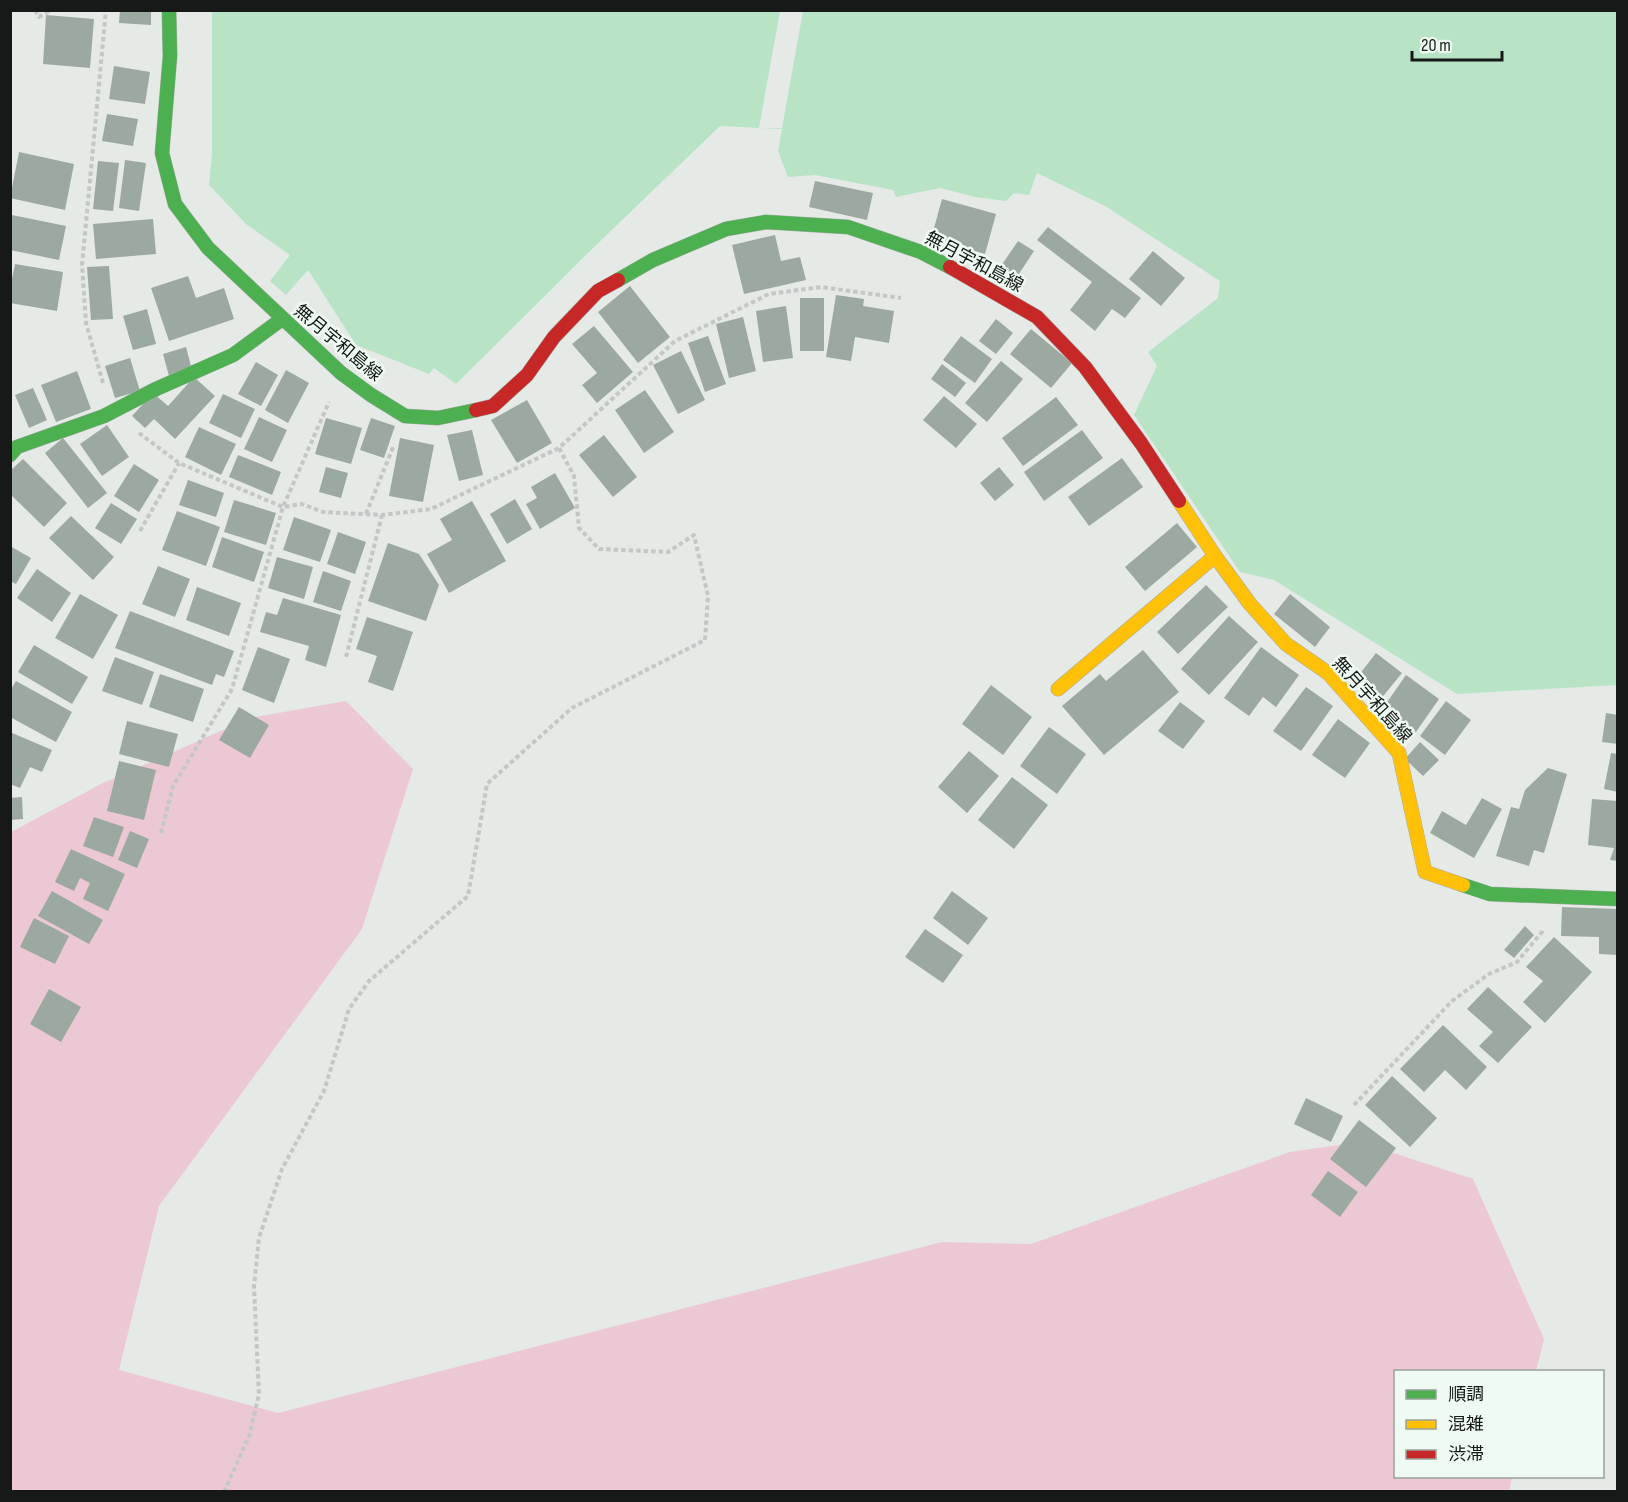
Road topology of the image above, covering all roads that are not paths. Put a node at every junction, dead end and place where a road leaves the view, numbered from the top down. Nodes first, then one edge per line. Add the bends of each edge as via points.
1 (169, 10) edge
2 (282, 319) junction
3 (10, 455) edge
4 (1215, 556) junction
5 (1058, 689) dead end
6 (1617, 899) edge

1 - 2 main road, 無月宇和島線 via 170,56 162,153 175,204 207,248
2 - 3 main road via 233,355 112,412 17,447
2 - 4 main road, 無月宇和島線 via 371,395 405,416 438,418 493,406 527,375 554,337 598,291 653,260 726,230 766,222 848,227 921,252 1037,317 1085,367 1141,443
4 - 5 main road
4 - 6 main road, 無月宇和島線 via 1286,644 1328,673 1399,753 1425,872 1490,894

